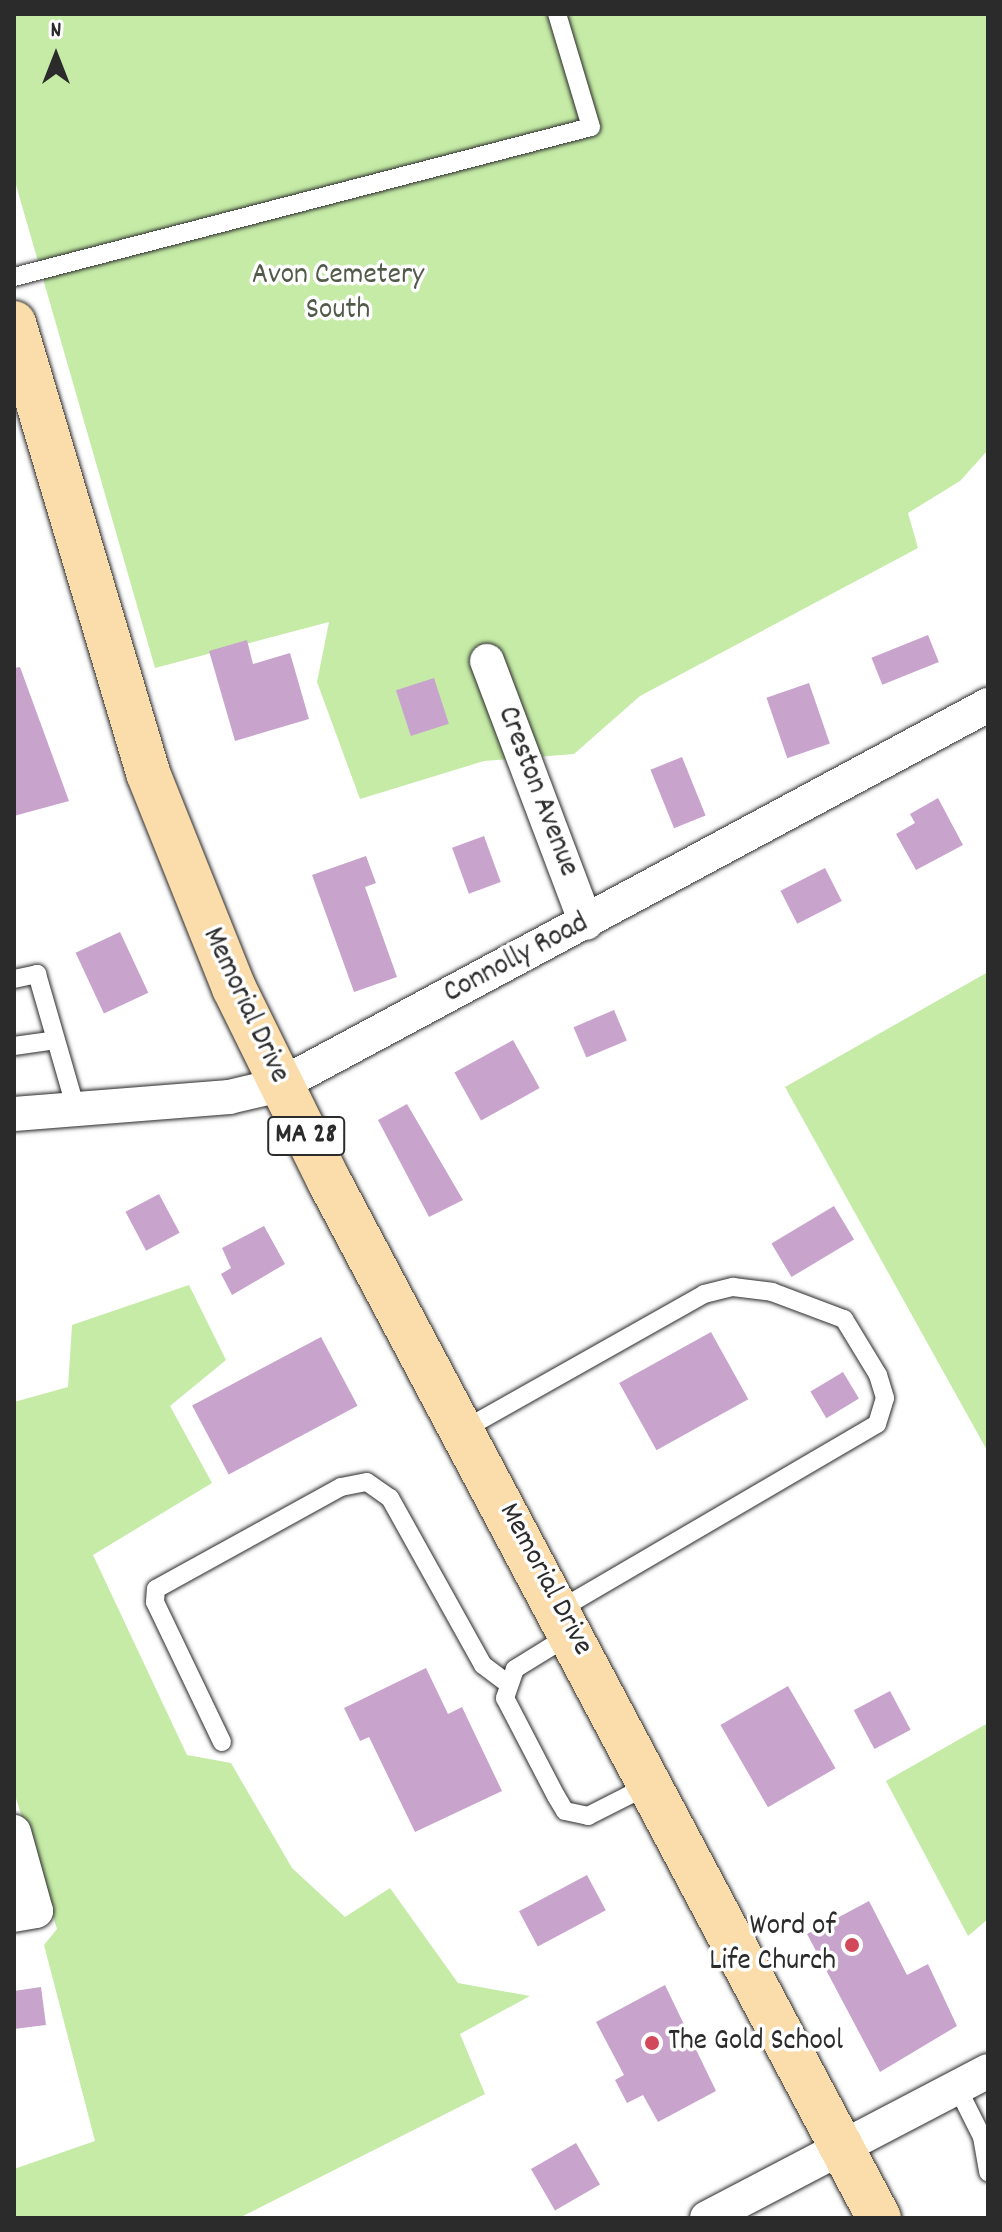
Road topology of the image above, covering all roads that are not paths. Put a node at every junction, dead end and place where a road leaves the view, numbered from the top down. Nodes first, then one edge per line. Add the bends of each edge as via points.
1 (557, 14) edge
2 (14, 277) edge
3 (14, 323) edge
4 (487, 661) dead end
5 (988, 705) edge
6 (586, 923) junction
7 (14, 979) edge
8 (56, 1040) junction
9 (14, 1046) edge
10 (280, 1085) junction
11 (76, 1109) junction
12 (14, 1114) edge
13 (463, 1430) junction
14 (566, 1622) junction
15 (507, 1683) junction
16 (222, 1742) dead end
17 (653, 1783) junction
18 (14, 1832) edge
19 (25, 1913) edge
20 (988, 2071) edge
21 (957, 2087) junction
22 (842, 2146) junction
23 (988, 2172) edge
24 (707, 2218) edge
25 (879, 2218) edge

1 - 2 lane via 591,127
3 - 10 main road, Memorial Drive / MA 28 via 148,773 187,881
4 - 6 street, Creston Avenue
5 - 6 street, Connolly Road
6 - 10 street, Connolly Road
7 - 8 lane via 37,974
8 - 9 lane
8 - 11 lane
10 - 11 street, Connolly Road via 229,1097
10 - 13 main road, Memorial Drive / MA 28
11 - 12 street, Connolly Road
13 - 14 main road, Memorial Drive / MA 28
13 - 14 lane via 704,1294 733,1287 772,1292 844,1319 878,1375 885,1398 877,1424
14 - 15 lane
14 - 17 main road, Memorial Drive / MA 28
15 - 16 lane via 483,1665 390,1498 367,1482 341,1487 156,1589 155,1602
15 - 17 lane via 505,1698 565,1811 588,1816
17 - 22 main road, Memorial Drive / MA 28
18 - 19 street
20 - 21 street
21 - 22 street
21 - 23 lane via 982,2137
22 - 24 street
22 - 25 main road, MA 28

